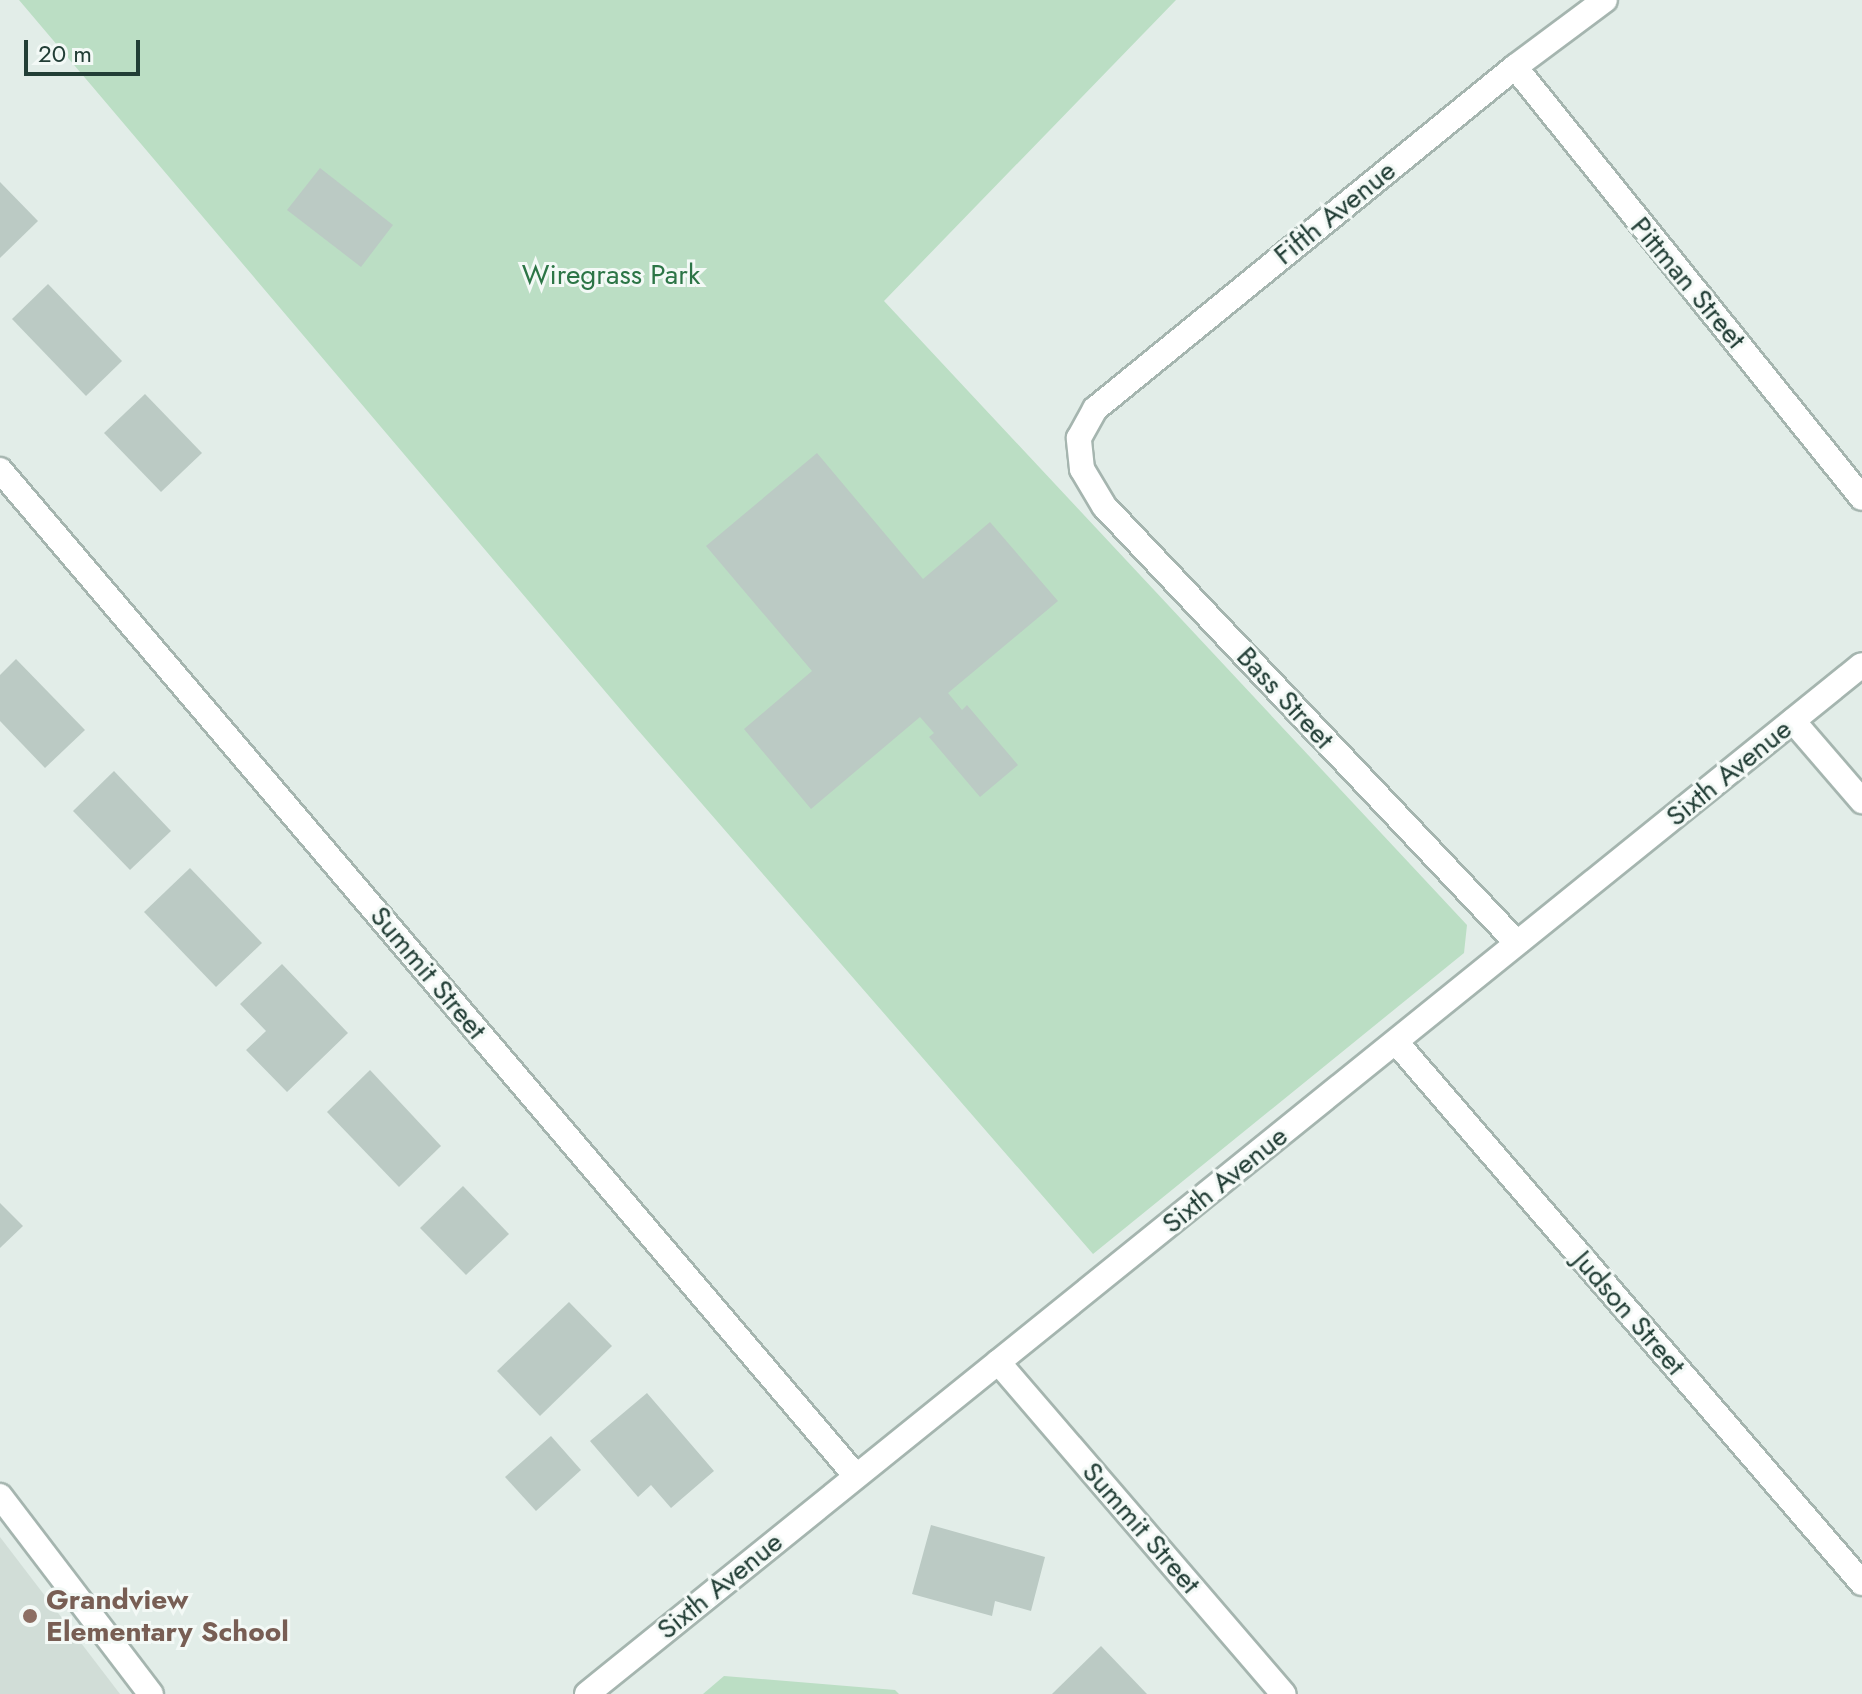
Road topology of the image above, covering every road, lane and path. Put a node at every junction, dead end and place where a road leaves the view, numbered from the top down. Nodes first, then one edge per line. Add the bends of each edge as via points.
1 (1605, 0) edge
2 (1515, 67) junction
3 (1079, 438) joint
4 (0, 470) edge
5 (1862, 498) edge
6 (1862, 665) edge
7 (1793, 721) junction
8 (1862, 801) edge
9 (1517, 943) junction
10 (1396, 1042) junction
11 (998, 1362) junction
12 (856, 1476) junction
13 (0, 1496) edge
14 (1862, 1583) edge
15 (151, 1694) edge
16 (587, 1694) edge
17 (1284, 1694) edge

1 - 2 street, Fifth Avenue
2 - 3 street, Fifth Avenue via 1095,409
2 - 5 street, Pittman Street
3 - 9 street, Bass Street via 1082,469 1104,506
4 - 12 street, Summit Street
6 - 7 street, Sixth Avenue
7 - 8 street
7 - 9 street, Sixth Avenue
9 - 10 street, Sixth Avenue
10 - 11 street, Sixth Avenue
10 - 14 street, Judson Street
11 - 12 street, Sixth Avenue
11 - 17 street, Summit Street
12 - 16 street, Sixth Avenue
13 - 15 street

